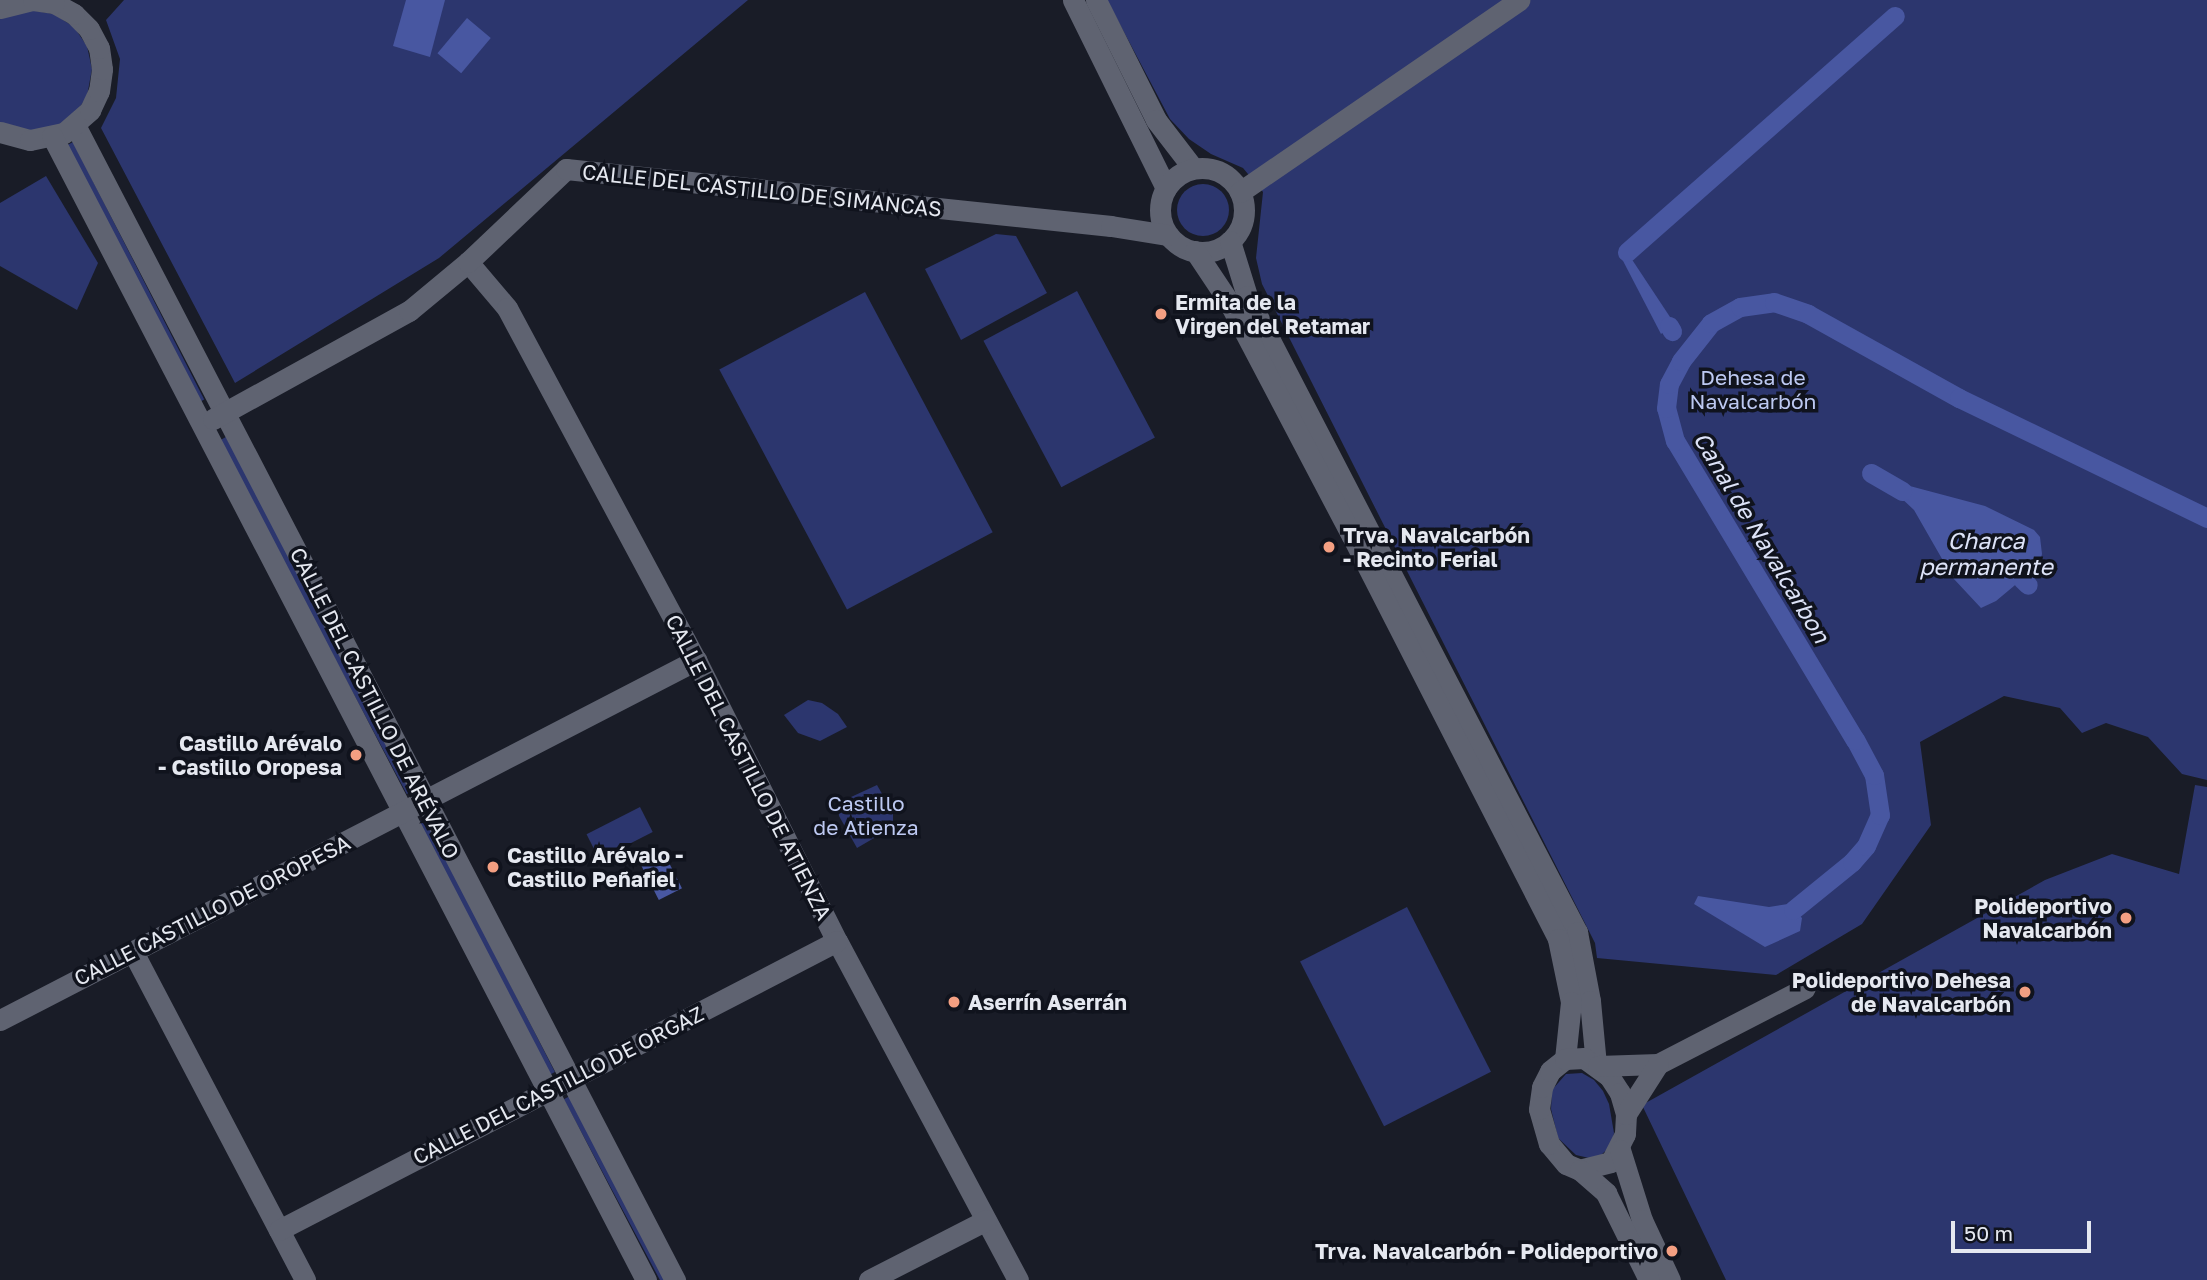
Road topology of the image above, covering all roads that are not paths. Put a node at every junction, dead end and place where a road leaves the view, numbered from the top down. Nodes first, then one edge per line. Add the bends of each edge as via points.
1 (33, 0) edge
2 (1073, 0) edge
3 (1096, 0) edge
4 (1519, 0) edge
5 (79, 7) edge
6 (0, 8) edge
7 (75, 125) junction
8 (0, 132) edge
9 (52, 136) junction
10 (1193, 168) junction
11 (1166, 188) junction
12 (1240, 192) junction
13 (1159, 210) junction
14 (1111, 226) junction
15 (1168, 235) junction
16 (1230, 241) junction
17 (1195, 251) junction
18 (468, 262) junction
19 (225, 412) junction
20 (202, 424) junction
21 (696, 660) junction
22 (425, 800) junction
23 (403, 811) junction
24 (837, 941) junction
25 (132, 952) junction
26 (1805, 988) dead end
27 (0, 1020) edge
28 (1565, 1059) junction
29 (1658, 1064) junction
30 (1597, 1065) junction
31 (571, 1079) junction
32 (547, 1090) junction
33 (1626, 1114) junction
34 (1620, 1150) junction
35 (1580, 1170) junction
36 (986, 1220) junction
37 (279, 1230) junction
38 (305, 1280) edge
39 (646, 1280) edge
40 (675, 1280) edge
41 (869, 1280) edge
42 (1018, 1280) edge
43 (1649, 1280) edge
44 (1671, 1280) edge

1 - 5 street
1 - 6 street
2 - 11 street
3 - 10 street via 1156,120
4 - 12 street
5 - 7 street via 102,69 90,110
7 - 9 street
7 - 19 street, CALLE DEL CASTILLO DE ARÉVALO
8 - 9 street via 30,141
9 - 20 street, CALLE DEL CASTILLO DE ARÉVALO
10 - 11 street
10 - 12 street via 1221,172
11 - 13 street
12 - 16 street via 1244,218
13 - 14 street, CALLE DEL CASTILLO DE SIMANCAS via 1141,220
13 - 15 street
14 - 15 street, CALLE DEL CASTILLO DE SIMANCAS
14 - 18 street, CALLE DEL CASTILLO DE SIMANCAS via 566,169
15 - 17 street
16 - 17 street via 1214,250
16 - 30 street via 1247,296 1577,932
17 - 28 street via 1229,302 1333,499 1558,939 1571,1002
18 - 19 street, CALLE DEL CASTILLO DE SIMANCAS via 409,311
18 - 21 street, CALLE DEL CASTILLO DE ATIENZA via 507,308
19 - 20 street, CALLE DEL CASTILLO DE SIMANCAS
19 - 22 street, CALLE DEL CASTILLO DE ARÉVALO
20 - 23 street, CALLE DEL CASTILLO DE ARÉVALO
21 - 22 street, CALLE CASTILLO DE OROPESA
21 - 24 street, CALLE DEL CASTILLO DE ATIENZA
22 - 23 street, CALLE CASTILLO DE OROPESA
22 - 31 street, CALLE DEL CASTILLO DE ARÉVALO
23 - 25 street, CALLE CASTILLO DE OROPESA
23 - 32 street, CALLE DEL CASTILLO DE ARÉVALO
24 - 31 street, CALLE DEL CASTILLO DE ORGAZ
24 - 36 street, CALLE DEL CASTILLO DE ATIENZA
25 - 27 street, CALLE CASTILLO DE OROPESA
25 - 37 street
26 - 29 street
28 - 30 street via 1584,1058
28 - 35 street via 1550,1071 1539,1109 1549,1144 1566,1164
29 - 30 street
29 - 33 street
30 - 33 street via 1620,1093
31 - 32 street, CALLE DEL CASTILLO DE ORGAZ
31 - 40 street, CALLE DEL CASTILLO DE ARÉVALO
32 - 37 street, CALLE DEL CASTILLO DE ORGAZ
32 - 39 street, CALLE DEL CASTILLO DE ARÉVALO
33 - 34 street
34 - 35 street via 1611,1161
34 - 44 street via 1642,1220
35 - 43 street via 1606,1193
36 - 41 street
36 - 42 street, CALLE DEL CASTILLO DE ATIENZA
37 - 38 street

